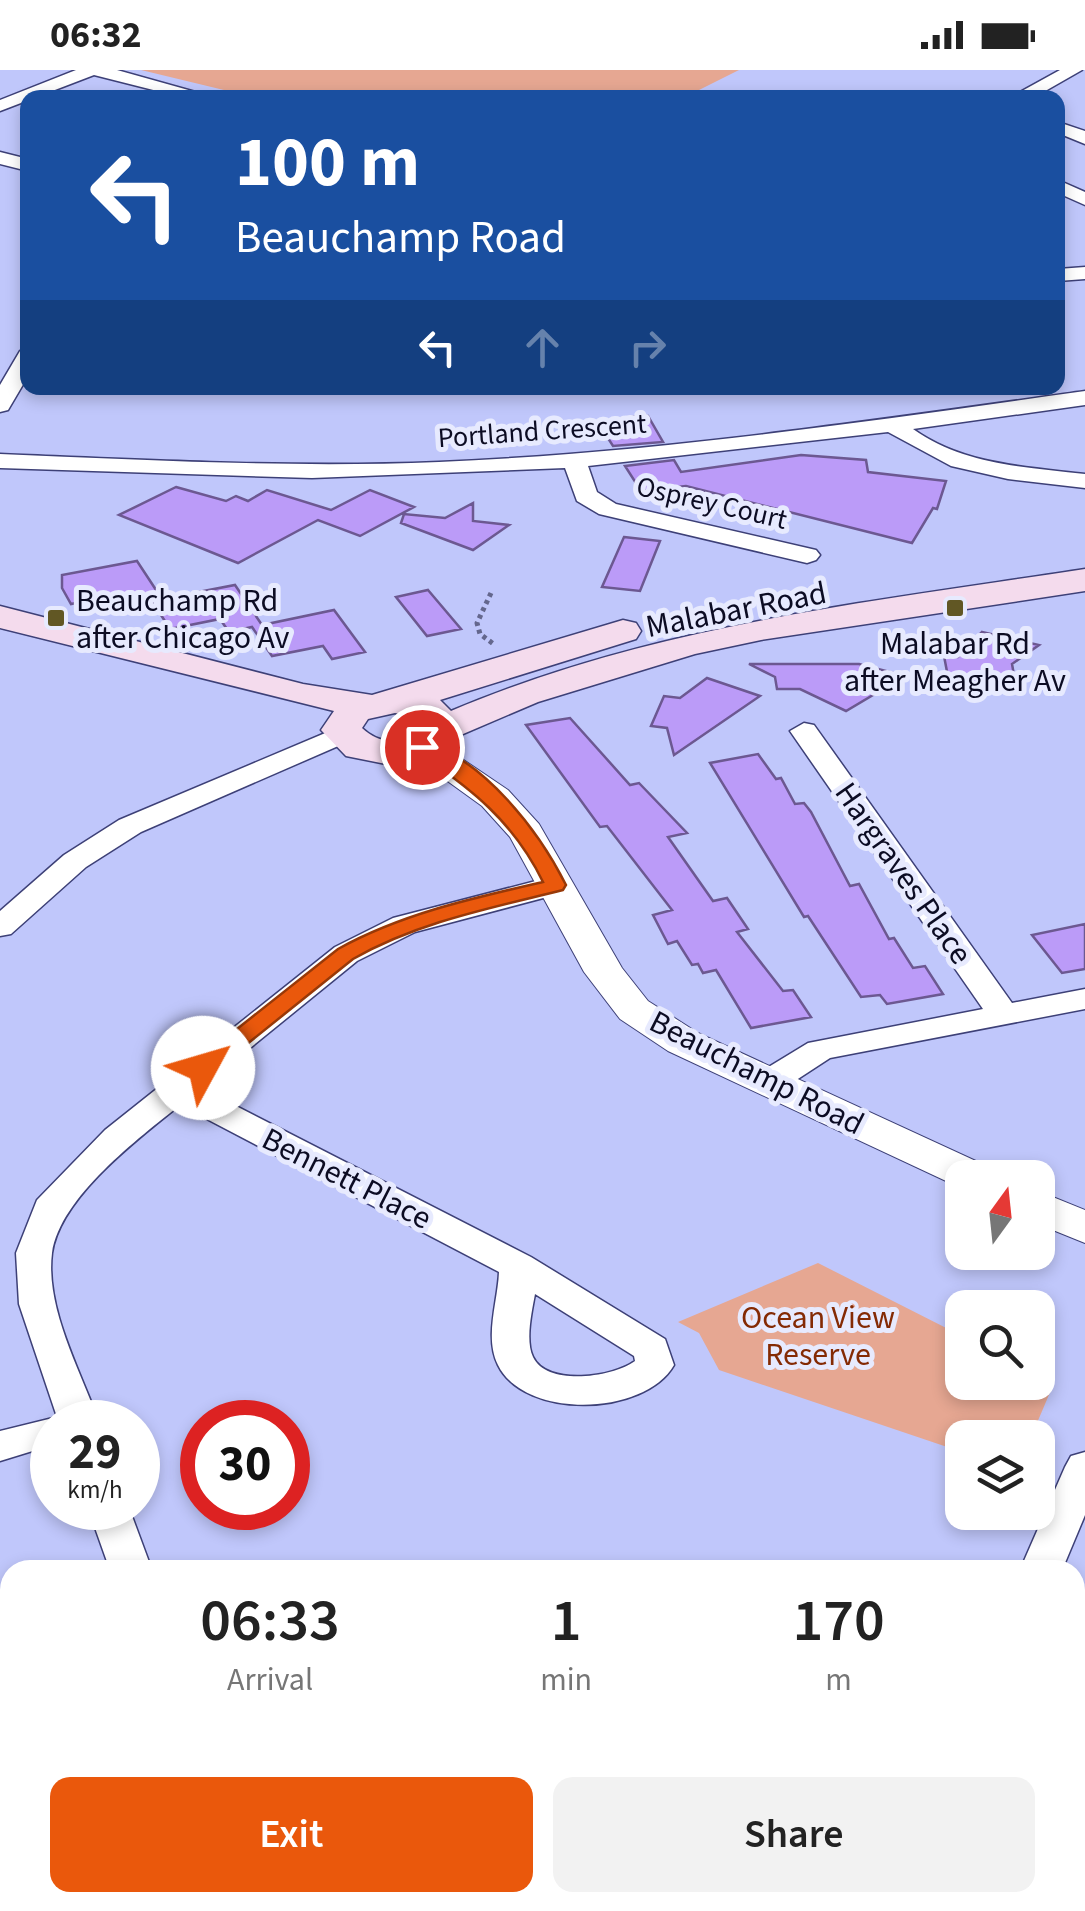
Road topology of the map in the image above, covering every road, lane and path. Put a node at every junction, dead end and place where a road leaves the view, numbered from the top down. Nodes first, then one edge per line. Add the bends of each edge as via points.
1 (93, 70) edge
2 (1034, 70) edge
3 (1067, 73) edge
4 (1085, 85) edge
5 (41, 90) edge
6 (175, 90) edge
7 (1034, 90) edge
8 (20, 370) edge
9 (1085, 398) edge
10 (0, 405) edge
11 (893, 425) junction
12 (574, 460) junction
13 (0, 461) edge
14 (1085, 481) edge
15 (1085, 554) edge
16 (807, 556) dead end
17 (1085, 580) edge
18 (0, 617) edge
19 (361, 716) junction
20 (804, 731) dead end
21 (432, 738) junction
22 (555, 885) junction
23 (0, 926) edge
24 (1085, 999) edge
25 (1004, 1015) junction
26 (769, 1082) junction
27 (177, 1089) junction
28 (945, 1164) edge
29 (1055, 1214) edge
30 (1085, 1228) edge
31 (518, 1266) dead end
32 (71, 1400) edge
33 (30, 1437) edge
34 (0, 1446) edge
35 (1085, 1467) edge
36 (117, 1530) edge
37 (127, 1560) edge
38 (1045, 1560) edge

1 - 5 street
1 - 6 street
2 - 3 street
3 - 4 street
3 - 7 street
8 - 10 street
9 - 11 street, Portland Crescent
11 - 12 street, Portland Crescent
11 - 14 street via 936,455 973,468
12 - 13 street, Portland Crescent via 319,470
12 - 16 street, Osprey Court via 586,496 608,509
15 - 19 main road, Malabar Road via 702,613 528,658
17 - 21 main road, Malabar Road via 687,645 524,694
18 - 19 main road
19 - 21 main road via 430,709
19 - 21 main road, Malabar Road via 360,748 374,752
19 - 23 street, Malabar Road via 130,826 75,861
20 - 25 street, Hargraves Place
21 - 22 street, Beauchamp Road via 526,832
22 - 26 street, Beauchamp Road via 604,972 634,1010 683,1042
22 - 27 street via 452,910 370,940
24 - 25 street
25 - 26 street via 820,1050
26 - 28 street, Beauchamp Road
27 - 31 street, Bennett Place
27 - 32 street via 117,1138 50,1209 34,1253 38,1304
29 - 30 street
33 - 34 street
35 - 38 street
36 - 37 street

